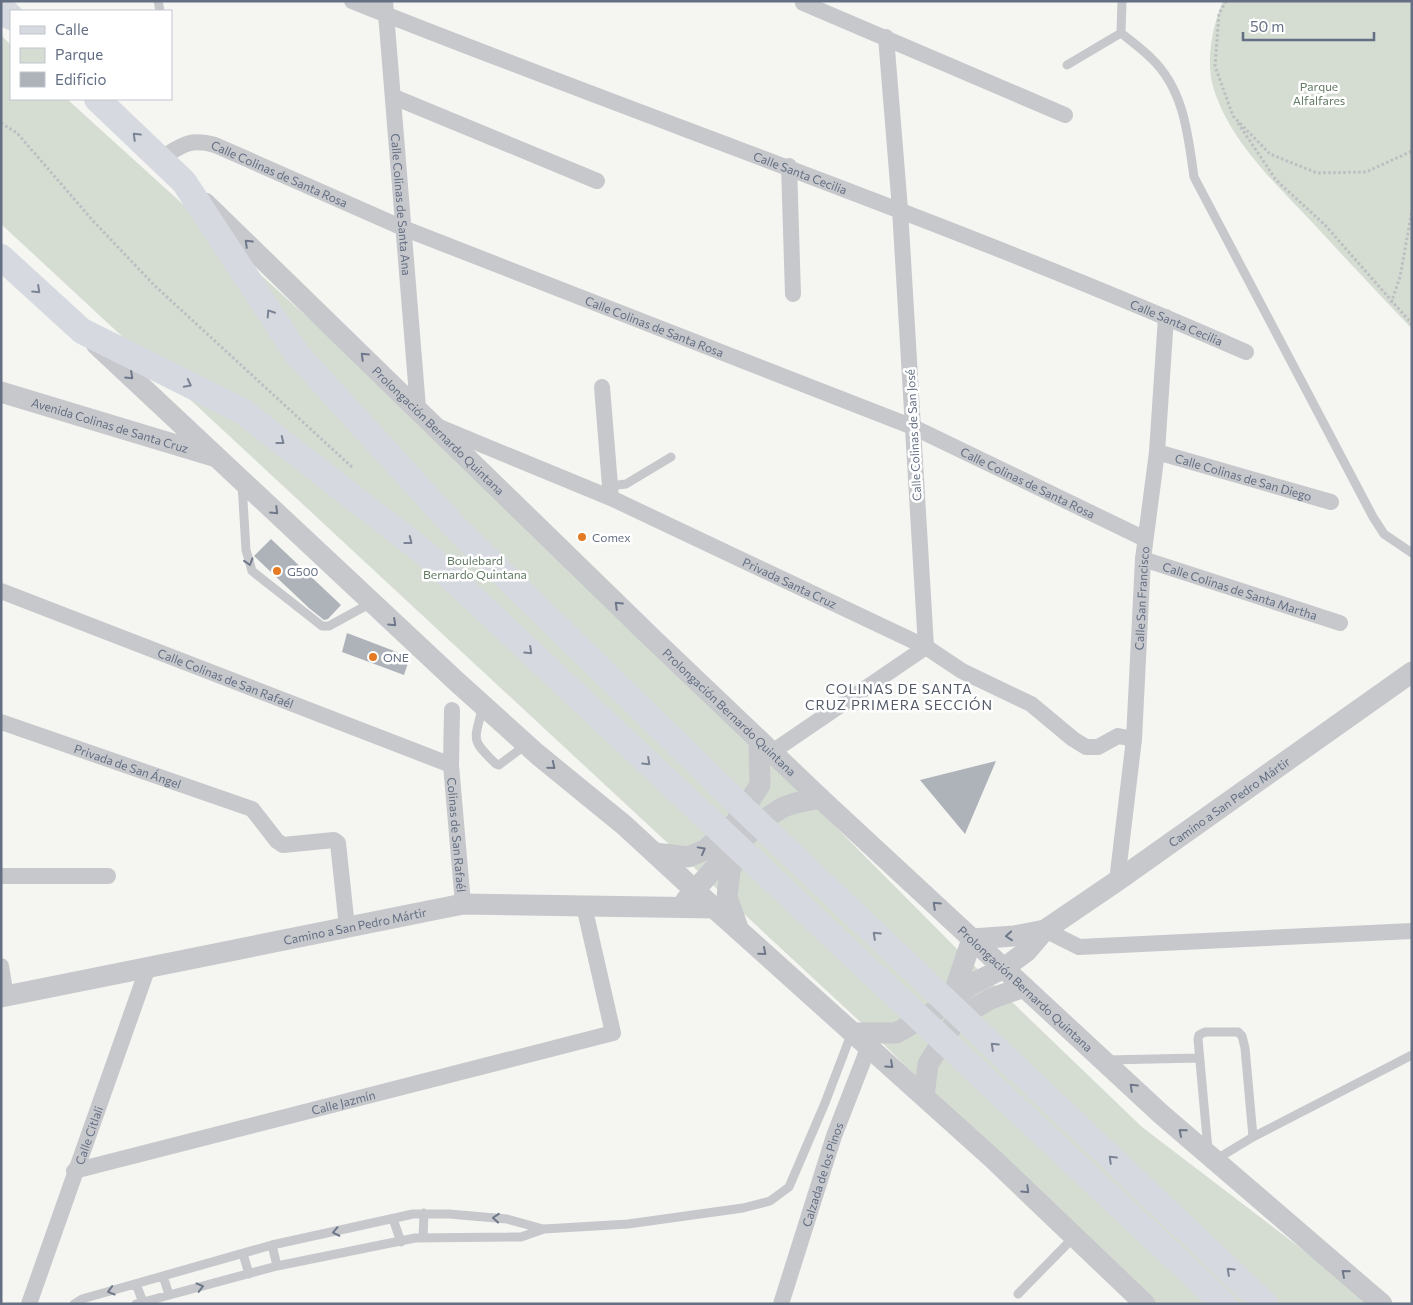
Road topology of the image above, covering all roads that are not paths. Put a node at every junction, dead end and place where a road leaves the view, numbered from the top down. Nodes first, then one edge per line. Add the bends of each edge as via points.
1 (352, 1) edge
2 (1122, 1) edge
3 (803, 3) dead end
4 (386, 8) edge
5 (1121, 33) junction
6 (886, 37) junction
7 (1067, 65) dead end
8 (394, 97) junction
9 (98, 100) edge
10 (1065, 115) dead end
11 (160, 159) junction
12 (789, 166) junction
13 (597, 181) dead end
14 (184, 182) junction
15 (900, 208) junction
16 (403, 228) junction
17 (1, 256) edge
18 (793, 294) dead end
19 (1166, 316) junction
20 (82, 331) junction
21 (1246, 352) dead end
22 (602, 387) dead end
23 (1, 392) edge
24 (418, 408) junction
25 (432, 424) junction
26 (913, 427) junction
27 (1157, 452) junction
28 (671, 457) dead end
29 (218, 458) junction
30 (242, 479) junction
31 (611, 492) junction
32 (1331, 502) dead end
33 (1145, 539) junction
34 (1412, 553) edge
35 (1142, 559) junction
36 (1, 591) edge
37 (371, 603) junction
38 (1340, 623) dead end
39 (926, 647) junction
40 (1412, 672) edge
41 (483, 705) junction
42 (452, 710) dead end
43 (1, 722) edge
44 (1134, 739) junction
45 (526, 744) junction
46 (765, 746) junction
47 (451, 765) junction
48 (820, 798) junction
49 (740, 842) junction
50 (655, 853) junction
51 (1, 876) edge
52 (108, 876) dead end
53 (1117, 881) junction
54 (694, 890) junction
55 (462, 904) junction
56 (584, 906) junction
57 (679, 908) junction
58 (714, 908) junction
59 (347, 927) junction
60 (1045, 930) junction
61 (739, 931) junction
62 (1412, 931) edge
63 (972, 939) junction
64 (1, 966) edge
65 (148, 967) junction
66 (1004, 968) junction
67 (1024, 987) junction
68 (4, 997) edge
69 (952, 998) junction
70 (858, 1037) junction
71 (1412, 1055) edge
72 (1199, 1058) junction
73 (1104, 1060) junction
74 (924, 1096) junction
75 (1253, 1137) junction
76 (1211, 1158) junction
77 (74, 1172) junction
78 (424, 1213) junction
79 (393, 1219) junction
80 (544, 1229) junction
81 (1075, 1236) junction
82 (423, 1238) junction
83 (401, 1242) junction
84 (272, 1246) junction
85 (243, 1254) junction
86 (277, 1266) junction
87 (249, 1274) junction
88 (163, 1276) junction
89 (136, 1284) junction
90 (1018, 1294) dead end
91 (169, 1295) junction
92 (139, 1303) edge
93 (29, 1304) edge
94 (74, 1304) edge
95 (781, 1304) edge
96 (1145, 1304) edge
97 (1224, 1304) edge
98 (1265, 1304) edge
99 (1382, 1304) edge

1 - 4 street, Calle Santa Cecilia
2 - 5 lane
3 - 6 street
4 - 8 street, Calle Colinas de Santa Ana
4 - 12 street, Calle Santa Cecilia
5 - 7 lane
5 - 34 lane via 1152,59 1173,86 1186,124 1194,177 1372,517 1384,534
6 - 10 street
6 - 15 street, Calle Colinas de San José
8 - 13 street
8 - 16 street, Calle Colinas de Santa Ana
11 -> 9 main road, Prolongación Bernardo Quintana
11 - 14 main road, Prolongación Bernardo Quintana
11 - 16 street, Calle Colinas de Santa Rosa via 187,142 216,145
12 - 15 street, Calle Santa Cecilia
12 - 18 street
24 -> 14 street, Prolongación Bernardo Quintana
98 -> 14 main road via 751,816 454,527 297,354
15 - 19 street, Calle Santa Cecilia
15 - 26 street, Calle Colinas de San José
16 - 24 street, Calle Colinas de Santa Ana
16 - 26 street, Calle Colinas de Santa Rosa
17 -> 20 main road
19 - 21 street, Calle Santa Cecilia
19 - 27 street, Calle San Francisco
20 -> 29 street
20 -> 97 main road via 242,411 425,553
22 - 31 street
23 - 29 street, Avenida Colinas de Santa Cruz
24 - 25 street, Prolongación Bernardo Quintana
25 - 31 street, Privada Santa Cruz
46 -> 25 street, Prolongación Bernardo Quintana
26 - 33 street, Calle Colinas de Santa Rosa
26 - 39 street, Calle Colinas de San José
27 - 32 street, Calle Colinas de San Diego
27 - 33 street, Calle San Francisco
28 - 31 lane
29 - 30 street
30 -> 37 street
30 -> 37 lane via 246,550 252,571 322,626 329,626
31 - 39 street, Privada Santa Cruz
33 - 35 street, Calle San Francisco
35 - 38 street, Calle Colinas de Santa Martha
35 - 44 street, Calle San Francisco
36 - 47 street, Calle Colinas de San Rafaél
37 -> 41 street
39 - 44 street, Privada Santa Cruz via 962,670 1030,704 1072,740 1086,747 1098,747 1118,736
39 - 46 street
40 - 53 street, Camino a San Pedro Mártir
41 - 45 street
41 - 45 lane via 475,739 477,746 496,764
42 - 47 street
43 - 59 street, Privada de San Ángel via 252,809 280,843 334,840 338,844
44 - 53 street, Calle San Francisco
45 -> 50 street
46 - 48 street, Prolongación Bernardo Quintana
50 -> 46 street via 688,857 705,850 735,823 760,786
47 - 55 street, Colinas de San Rafaél
48 - 49 street via 780,809
63 -> 48 street, Prolongación Bernardo Quintana
49 - 54 street
49 - 61 street via 730,871 726,897
50 - 54 street
51 - 52 street
53 - 60 street, Camino a San Pedro Mártir
54 - 57 street
54 - 58 street
55 - 56 street, Camino a San Pedro Mártir
55 - 59 street, Camino a San Pedro Mártir
56 - 57 street, Camino a San Pedro Mártir
56 - 77 street, Calle Jazmín via 613,1033
57 - 58 street, Camino a San Pedro Mártir
58 - 61 street
59 - 65 street, Camino a San Pedro Mártir
60 - 62 street via 1079,947
60 -> 63 street, Camino a San Pedro Mártir
60 - 66 street, Camino a San Pedro Mártir via 1027,951
61 -> 70 street
63 - 66 street, Prolongación Bernardo Quintana
63 - 69 street
64 - 68 street
65 - 68 street, Camino a San Pedro Mártir
65 - 77 street, Calle Citlali
66 - 67 street, Prolongación Bernardo Quintana
66 - 69 street, Camino a San Pedro Mártir
67 - 73 street, Prolongación Bernardo Quintana
67 - 74 street via 990,999 962,1016 928,1064
69 - 70 street, Camino a San Pedro Mártir via 896,1033
70 -> 74 street
70 - 80 lane via 825,1103 790,1187 770,1202 628,1224
70 - 95 street, Calzada de los Pinos via 834,1136
71 - 75 lane
72 - 73 lane
72 - 75 lane via 1199,1035 1232,1031 1242,1036
72 - 76 lane
76 -> 73 street, Prolongación Bernardo Quintana
74 -> 81 street
75 - 76 lane
99 -> 76 street, Prolongación Bernardo Quintana
77 - 93 street, Calle Citlali
78 - 79 lane
80 -> 78 lane via 507,1219
78 - 82 lane
79 - 83 lane
79 -> 84 lane
80 - 82 lane via 504,1239
81 - 90 lane
81 - 96 street
82 - 83 lane
83 - 86 lane
84 - 85 lane
84 - 86 lane
85 - 87 lane
85 - 88 lane
86 - 87 lane
91 -> 87 lane
88 - 89 lane
88 - 91 lane
89 - 92 lane
89 -> 94 lane
91 - 92 lane

